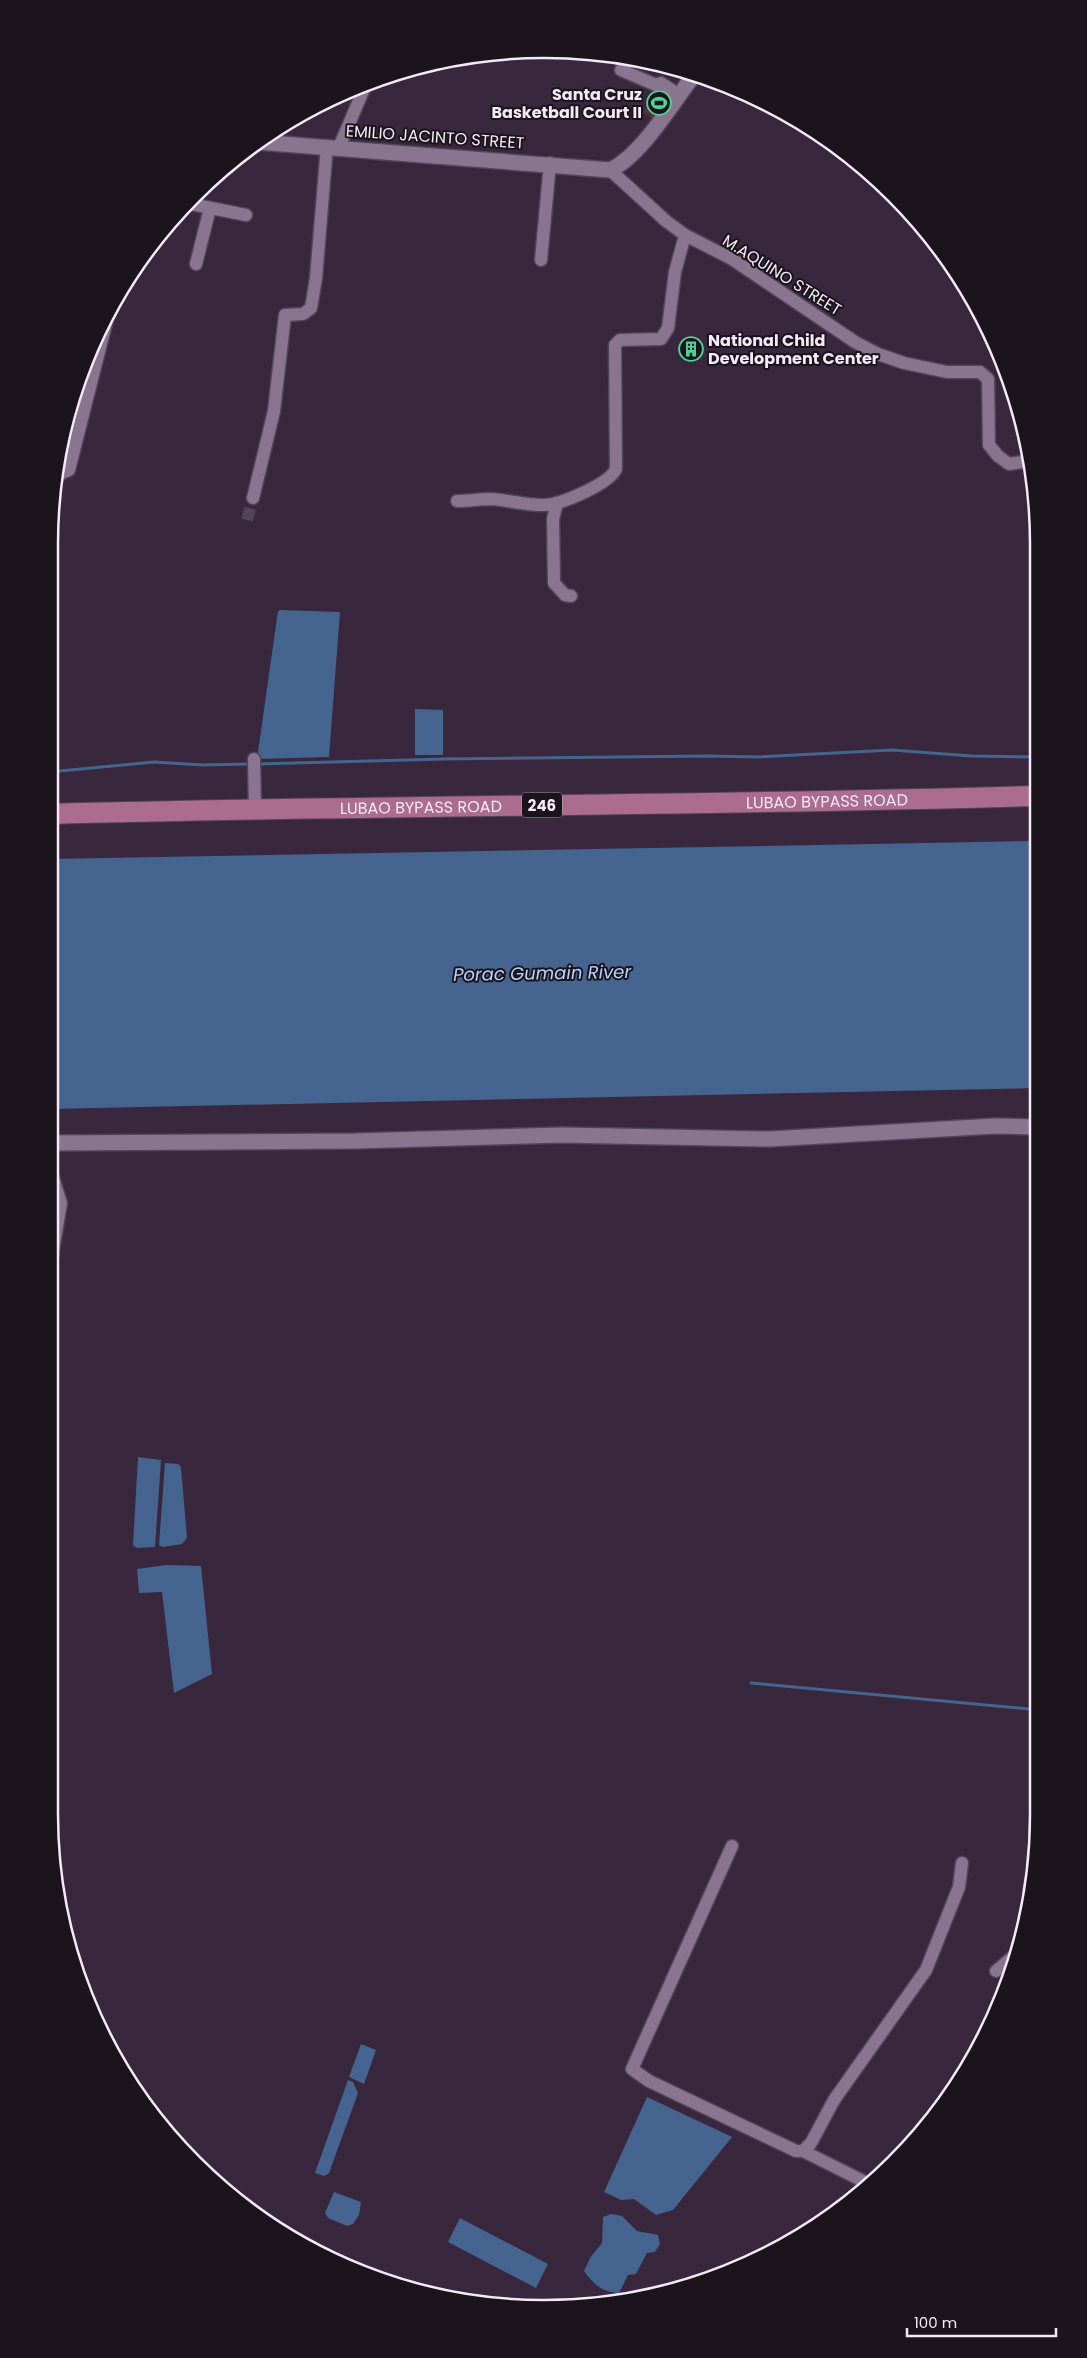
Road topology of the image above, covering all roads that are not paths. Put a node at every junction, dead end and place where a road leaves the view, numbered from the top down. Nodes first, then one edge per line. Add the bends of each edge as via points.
1 (621, 70) dead end
2 (689, 80) edge
3 (361, 93) edge
4 (678, 95) junction
5 (268, 143) edge
6 (333, 147) junction
7 (550, 163) junction
8 (610, 170) junction
9 (195, 205) edge
10 (210, 208) junction
11 (246, 215) dead end
12 (685, 235) junction
13 (541, 260) dead end
14 (196, 264) dead end
15 (101, 343) edge
16 (1022, 462) edge
17 (63, 472) edge
18 (253, 498) tunnel mouth
19 (457, 501) dead end
20 (557, 503) junction
21 (571, 596) dead end
22 (255, 762) dead end
23 (1030, 796) edge
24 (256, 808) junction
25 (58, 814) edge
26 (1030, 1127) edge
27 (58, 1143) edge
28 (58, 1194) edge
29 (58, 1221) edge
30 (732, 1846) dead end
31 (962, 1864) dead end
32 (1007, 1962) edge
33 (996, 1971) dead end
34 (803, 2151) junction
35 (863, 2181) edge

1 - 4 street via 656,85 661,83
2 - 4 street
3 - 6 street
4 - 8 street via 640,146 623,164
5 - 6 street, EMILIO JACINTO STREET
6 - 7 street, EMILIO JACINTO STREET
6 - 18 street via 311,308 303,314 285,315 274,411
7 - 8 street, EMILIO JACINTO STREET
7 - 13 street
8 - 12 street, M.AQUINO STREET
9 - 10 street
10 - 11 street
10 - 14 street
12 - 16 street, M.AQUINO STREET via 732,259 878,354 926,369 985,375 988,379 989,445 1009,464
12 - 20 street via 675,272 665,336 661,340 620,340 614,346 614,474 602,484
15 - 17 street via 69,470
19 - 20 street via 490,499 545,505
20 - 21 street via 553,519 554,583 565,595
22 - 24 street
23 - 24 highway, LUBAO BYPASS ROAD / 246
24 - 25 highway, LUBAO BYPASS ROAD / 246
26 - 27 street via 770,1139 562,1135 355,1141
28 - 29 street via 61,1203
30 - 34 street via 632,2069 666,2089 796,2151
31 - 34 street via 959,1887 924,1974 834,2100 812,2143
32 - 33 street
34 - 35 street

